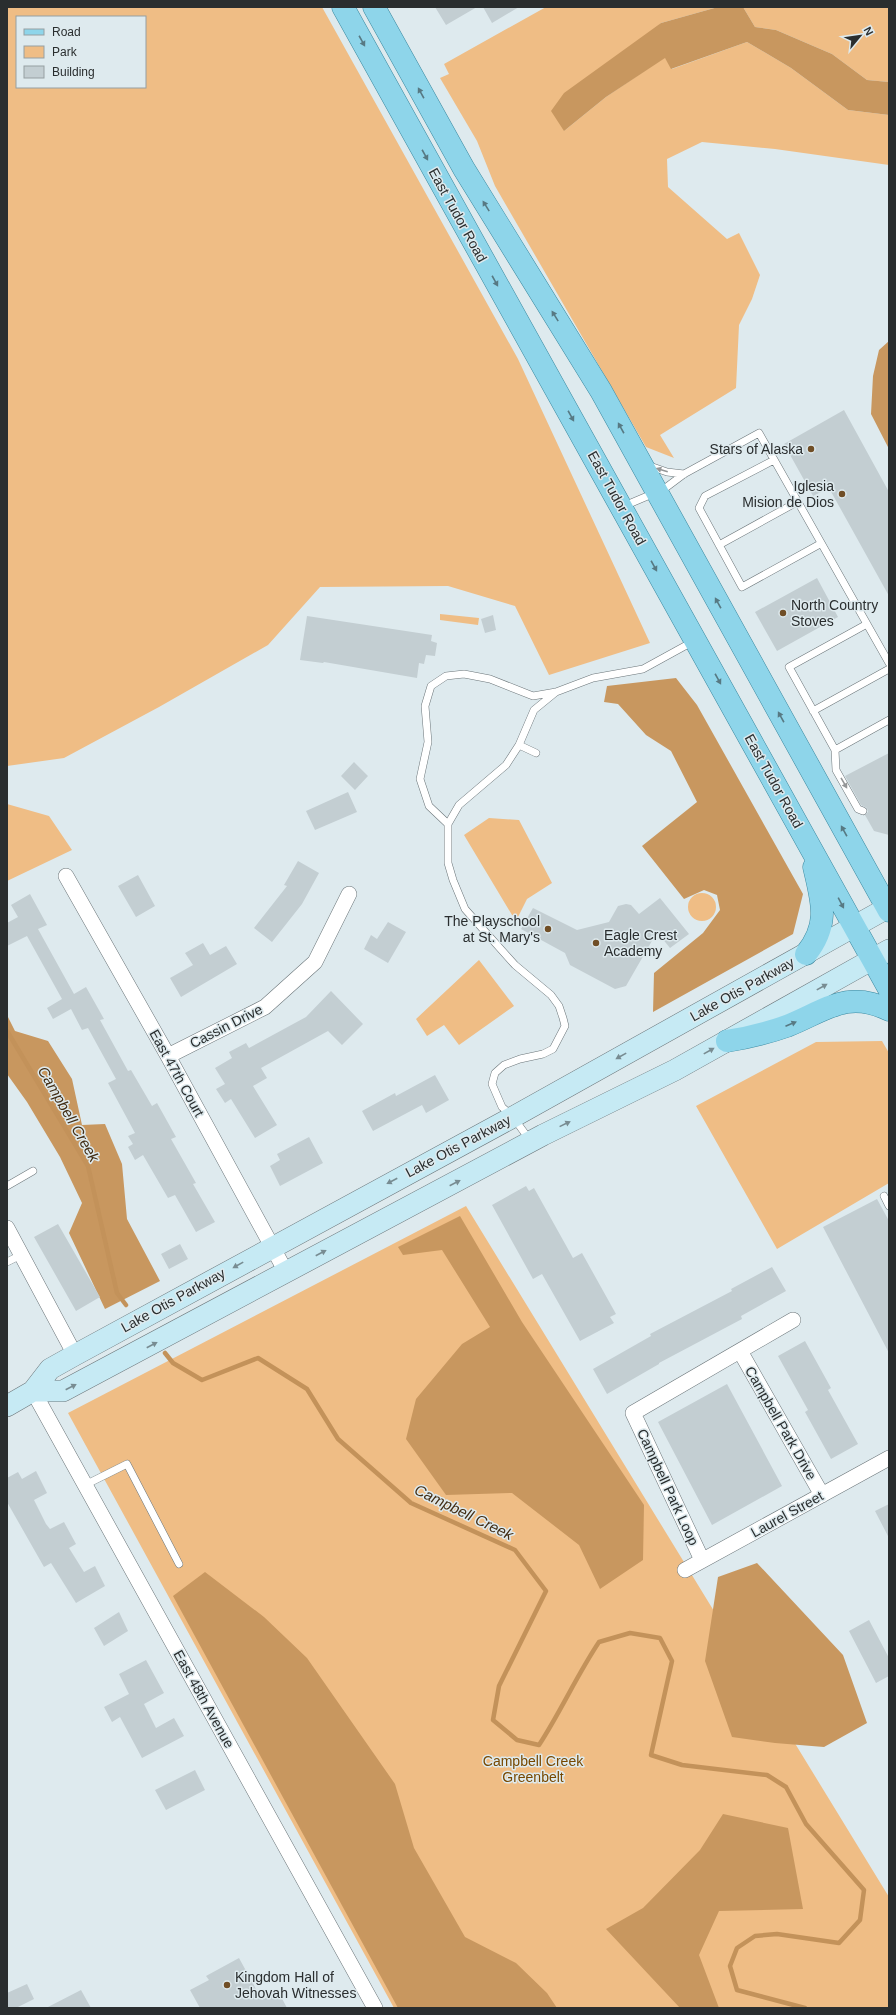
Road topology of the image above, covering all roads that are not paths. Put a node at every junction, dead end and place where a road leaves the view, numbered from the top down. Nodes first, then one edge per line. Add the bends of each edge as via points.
1 (343, 7) edge
2 (374, 7) edge
3 (774, 460) junction
4 (640, 462) junction
5 (684, 474) junction
6 (657, 492) junction
7 (797, 502) junction
8 (622, 507) junction
9 (820, 544) junction
10 (719, 545) junction
11 (867, 624) junction
12 (696, 640) junction
13 (889, 663) edge
14 (889, 669) edge
15 (556, 692) junction
16 (813, 711) junction
17 (889, 720) edge
18 (519, 745) junction
19 (834, 750) junction
20 (536, 753) dead end
21 (863, 811) dead end
22 (448, 824) junction
23 (810, 845) junction
24 (863, 865) junction
25 (889, 874) edge
26 (66, 876) dead end
27 (349, 894) dead end
28 (888, 909) edge
29 (854, 927) junction
30 (806, 954) junction
31 (881, 955) edge
32 (889, 989) edge
33 (889, 1010) edge
34 (727, 1041) junction
35 (168, 1056) junction
36 (513, 1117) junction
37 (530, 1142) junction
38 (33, 1172) dead end
39 (7, 1186) edge
40 (884, 1196) dead end
41 (889, 1206) edge
42 (7, 1228) edge
43 (272, 1246) junction
44 (21, 1255) junction
45 (7, 1262) edge
46 (286, 1272) junction
47 (793, 1320) dead end
48 (740, 1351) junction
49 (75, 1355) junction
50 (33, 1390) junction
51 (7, 1406) edge
52 (889, 1458) edge
53 (85, 1485) junction
54 (822, 1495) junction
55 (702, 1560) junction
56 (180, 1564) dead end
57 (685, 1570) dead end
58 (376, 2008) edge

1 -> 8 main road, East Tudor Road
4 -> 2 main road, East Tudor Road via 586,367 461,164
3 - 5 lane via 759,433
3 - 7 lane
3 - 10 lane via 704,496 699,508
5 -> 4 lane via 667,472
4 - 6 main road, East Tudor Road
5 - 6 lane
6 - 8 lane
24 -> 6 main road, East Tudor Road
7 - 9 lane
7 - 10 lane
8 -> 12 main road, East Tudor Road
9 - 10 lane via 742,587
9 - 11 lane
11 - 13 lane
11 - 16 lane via 789,667
12 - 15 lane via 643,669 593,678
12 -> 23 main road, East Tudor Road
14 - 16 lane
15 - 18 lane via 534,710
15 - 22 lane via 533,696 490,679 464,674 446,676 431,686 425,706 428,742 420,779 428,806
16 - 19 lane
17 - 19 lane
18 - 20 lane
18 - 22 lane via 506,765 459,805
19 -> 21 lane via 836,770 858,809
22 - 36 lane via 448,863 452,880 465,909 515,965 551,995 559,1006 563,1018 564,1026 554,1049 504,1065 495,1073 492,1084 494,1090 502,1107
23 -> 29 main road, East Tudor Road
23 - 30 main road via 822,917 818,936
24 - 25 main road
24 - 28 main road, East Tudor Road
26 - 35 street, East 47th Court
27 - 35 street, Cassin Drive via 316,962 265,1007
28 - 29 main road, Lake Otis Parkway
29 - 30 main road, Lake Otis Parkway
29 - 31 main road, East Tudor Road
30 -> 36 main road, Lake Otis Parkway
31 - 32 main road, East Tudor Road
34 -> 31 main road, Lake Otis Parkway
34 -> 33 main road via 770,1032 831,1006 850,1001 868,1002
37 -> 34 main road, Lake Otis Parkway
35 - 43 street, East 47th Court
36 - 37 lane
36 -> 43 main road, Lake Otis Parkway
46 -> 37 main road, Lake Otis Parkway
38 - 39 lane
40 - 41 lane
42 - 44 street
43 - 46 street, East 47th Court
43 -> 49 main road, Lake Otis Parkway
44 - 45 lane
44 - 49 street
50 -> 46 main road, Lake Otis Parkway via 63,1391
47 - 48 street
48 - 54 street, Campbell Park Drive
48 - 55 street, Campbell Park Loop via 633,1413
49 - 50 main road, Lake Otis Parkway via 50,1369
50 - 51 main road, Lake Otis Parkway
50 - 53 street, East 48th Avenue
52 - 54 street, Laurel Street
53 - 56 lane via 127,1464
53 - 58 street, East 48th Avenue
54 - 55 street, Laurel Street
55 - 57 street, Laurel Street

